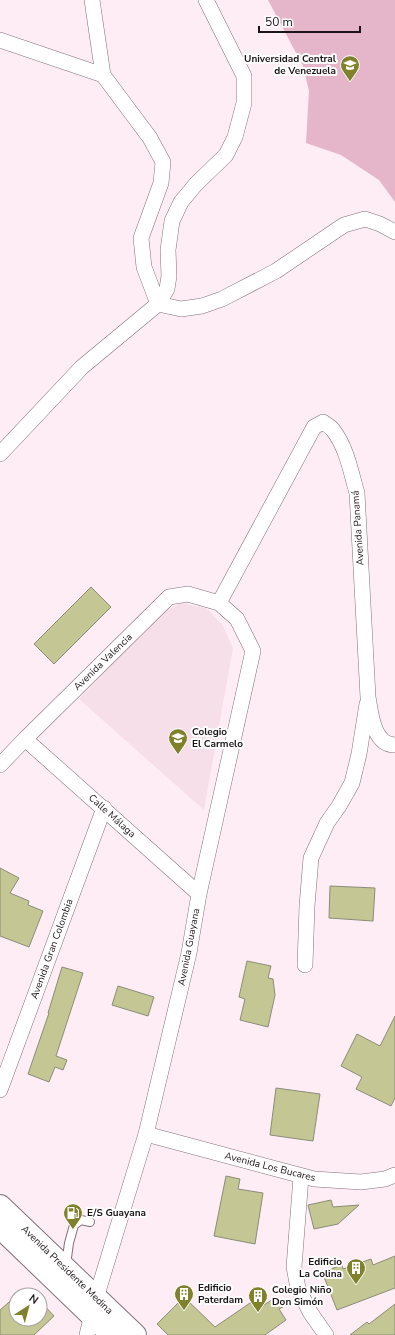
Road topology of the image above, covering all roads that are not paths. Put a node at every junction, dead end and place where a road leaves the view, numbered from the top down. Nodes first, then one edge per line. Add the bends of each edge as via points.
1 (92, 0) edge
2 (206, 0) edge
3 (0, 40) edge
4 (103, 75) junction
5 (395, 232) edge
6 (158, 304) junction
7 (0, 454) edge
8 (219, 604) junction
9 (368, 697) junction
10 (25, 739) junction
11 (395, 745) edge
12 (0, 765) edge
13 (104, 808) junction
14 (199, 894) junction
15 (305, 965) dead end
16 (0, 1090) edge
17 (146, 1134) junction
18 (395, 1175) edge
19 (301, 1177) junction
20 (0, 1206) edge
21 (90, 1222) dead end
22 (0, 1227) edge
23 (65, 1268) junction
24 (92, 1316) edge
25 (112, 1335) edge
26 (134, 1335) edge
27 (326, 1335) edge

1 - 4 street
2 - 6 street via 244,76 244,103 235,137 226,155 181,202 172,221 167,289
3 - 4 street
4 - 6 street via 150,138 163,162 161,183 141,238 144,267
5 - 6 street via 365,219 344,225 276,271 222,299 202,306 181,309
6 - 7 street via 82,367
8 - 9 street, Avenida Panamá via 314,427 323,422 333,429 342,444 357,493
8 - 10 street, Avenida Valencia via 188,594 169,597
8 - 14 street, Avenida Guayana via 237,619 253,650
9 - 11 street, Avenida Panamá via 377,734 386,743
9 - 15 street via 352,783 327,823 311,858
10 - 12 street, Avenida Valencia
10 - 13 street, Calle Málaga
13 - 14 street, Calle Málaga
13 - 16 street, Avenida Gran Colombia
14 - 17 street, Avenida Guayana via 189,953
17 - 19 street, Avenida Los Bucares
17 - 24 street, Avenida Guayana
18 - 19 street, Avenida Los Bucares via 360,1182
19 - 27 street via 294,1267 298,1288
20 - 23 street, Avenida Presidente Medina
21 - 23 lane via 81,1220 74,1225
22 - 24 street, Avenida Presidente Medina
23 - 24 street, Avenida Presidente Medina
24 - 25 street, Avenida Presidente Medina
24 - 26 street, Avenida Presidente Medina

